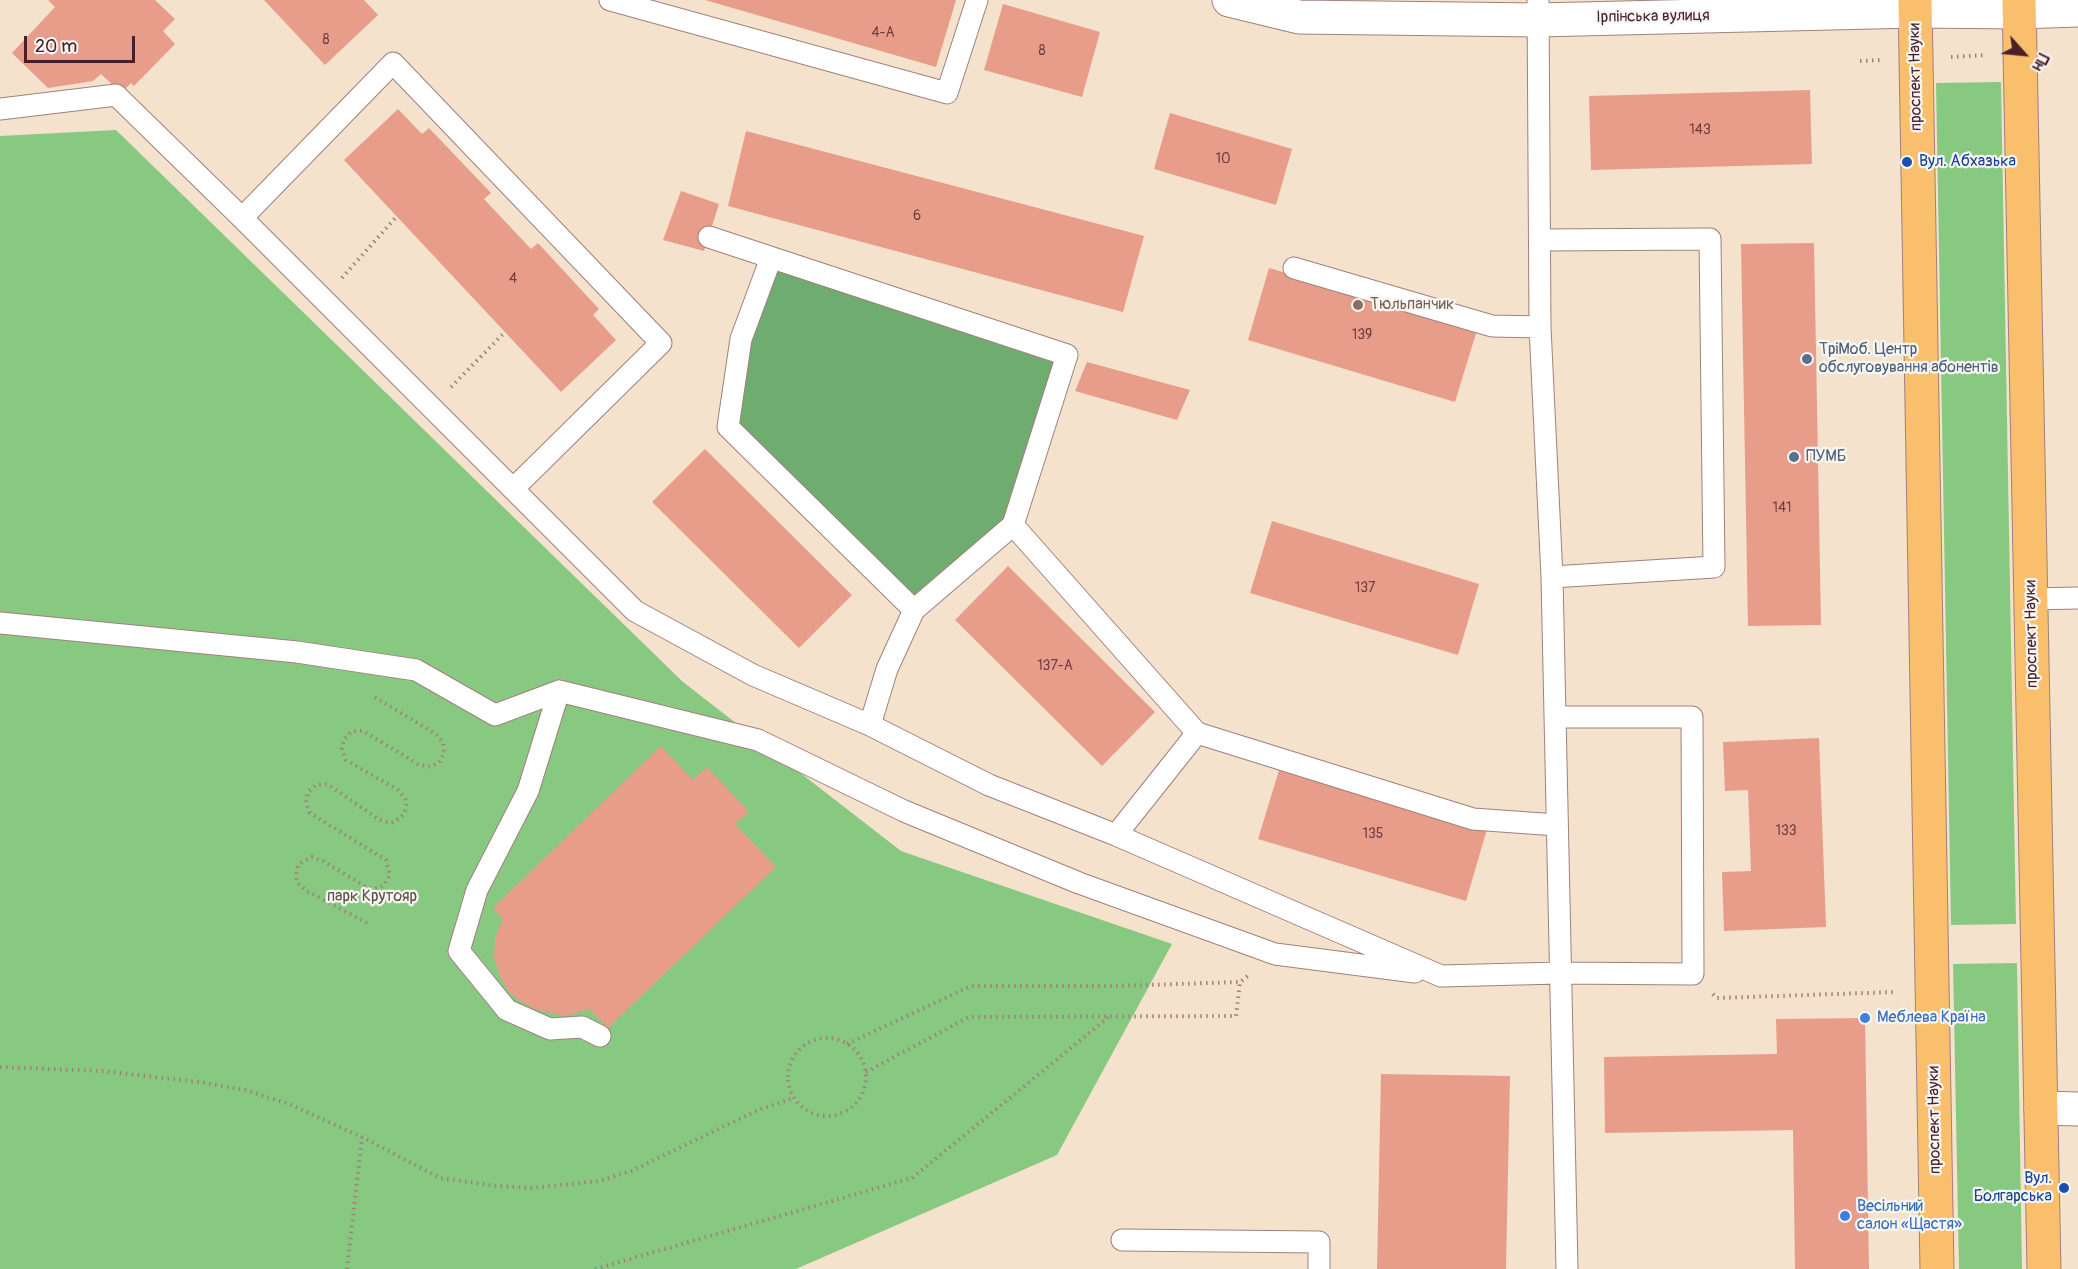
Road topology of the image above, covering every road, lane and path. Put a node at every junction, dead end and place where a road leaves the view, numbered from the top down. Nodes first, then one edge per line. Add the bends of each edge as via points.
1 (610, 0) edge
2 (976, 0) edge
3 (1229, 0) edge
4 (1915, 5) edge
5 (2019, 6) edge
6 (1300, 8) edge
7 (1538, 10) edge
8 (2078, 10) edge
9 (2021, 54) junction
10 (1916, 58) junction
11 (1860, 61) dead end
12 (0, 109) edge
13 (396, 217) dead end
14 (242, 218) junction
15 (709, 237) dead end
16 (1540, 240) junction
17 (771, 258) junction
18 (1294, 268) dead end
19 (324, 299) junction
20 (1540, 327) junction
21 (505, 332) dead end
22 (432, 407) junction
23 (514, 488) junction
24 (1012, 525) junction
25 (1552, 577) junction
26 (2078, 598) edge
27 (2031, 599) junction
28 (914, 610) junction
29 (0, 623) edge
30 (346, 660) junction
31 (559, 692) junction
32 (1555, 717) junction
33 (870, 725) junction
34 (1197, 734) junction
35 (1557, 825) junction
36 (1116, 835) junction
37 (367, 923) dead end
38 (1275, 954) junction
39 (1559, 973) junction
40 (1693, 974) junction
41 (1441, 976) junction
42 (1240, 982) junction
43 (1933, 991) junction
44 (1110, 1016) junction
45 (600, 1036) dead end
46 (847, 1044) junction
47 (0, 1067) edge
48 (866, 1072) junction
49 (794, 1098) junction
50 (2041, 1108) junction
51 (2078, 1109) edge
52 (362, 1137) junction
53 (1122, 1240) dead end
54 (347, 1269) edge
55 (595, 1269) edge
56 (1319, 1269) edge
57 (1567, 1269) edge
58 (1937, 1269) edge
59 (2044, 1269) edge

1 - 2 lane via 947,93
3 - 6 street, Ірпінська вулиця
4 - 5 street, Ірпінська вулиця
4 - 7 street, Ірпінська вулиця
4 - 10 main road, проспект Науки
5 - 8 street, Ірпінська вулиця
5 - 9 main road, проспект Науки
6 - 7 street, Ірпінська вулиця
7 - 16 lane
9 - 10 path
9 - 27 main road, проспект Науки
10 - 11 path
10 - 43 main road, проспект Науки
12 - 14 lane via 116,95
13 - 19 path
14 - 19 lane
14 - 23 lane via 393,63 661,343
15 - 17 lane
16 - 20 lane
16 - 25 lane via 1710,239 1714,567
17 - 24 lane via 1067,355
17 - 28 lane via 741,339 728,427
18 - 20 lane via 1492,326
19 - 22 lane
20 - 25 lane
21 - 22 path
22 - 23 lane
23 - 33 lane via 635,611 753,675
24 - 28 lane
24 - 34 lane
25 - 32 lane
26 - 27 lane
27 - 50 main road, проспект Науки
28 - 33 lane via 887,669
29 - 30 lane
30 - 31 lane via 416,670 495,715
30 - 37 path via 355,685 436,734 444,747 439,763 428,767 363,731 352,732 344,739 346,760 402,793 406,809 391,823 380,820 327,784 316,784 308,792 310,813 386,860 390,875 384,885 369,888 312,857 298,866 297,882
31 - 38 lane via 758,740 904,811 1079,883
31 - 45 lane via 528,791 477,890 459,951 507,1010 550,1029 582,1027
32 - 35 lane
32 - 40 lane via 1692,717
33 - 36 lane via 989,785
34 - 35 lane via 1473,819
34 - 36 lane
35 - 39 lane
36 - 41 lane
38 - 41 lane
38 - 42 path
39 - 40 lane
39 - 41 lane
39 - 57 lane
40 - 43 path via 1718,998
42 - 44 path via 1236,1016
42 - 46 path via 971,986
43 - 58 main road, проспект Науки
44 - 48 path via 969,1017
44 - 55 path via 912,1178
46 - 48 path via 858,1052
46 - 49 path via 822,1039 799,1050 788,1073
47 - 52 path via 102,1071 245,1089
48 - 49 path via 865,1089 859,1101 838,1115 813,1114
49 - 52 path via 758,1110 631,1171 599,1181 532,1188 440,1178
50 - 51 street
50 - 59 main road, проспект Науки
52 - 54 path
53 - 56 lane via 1319,1242

